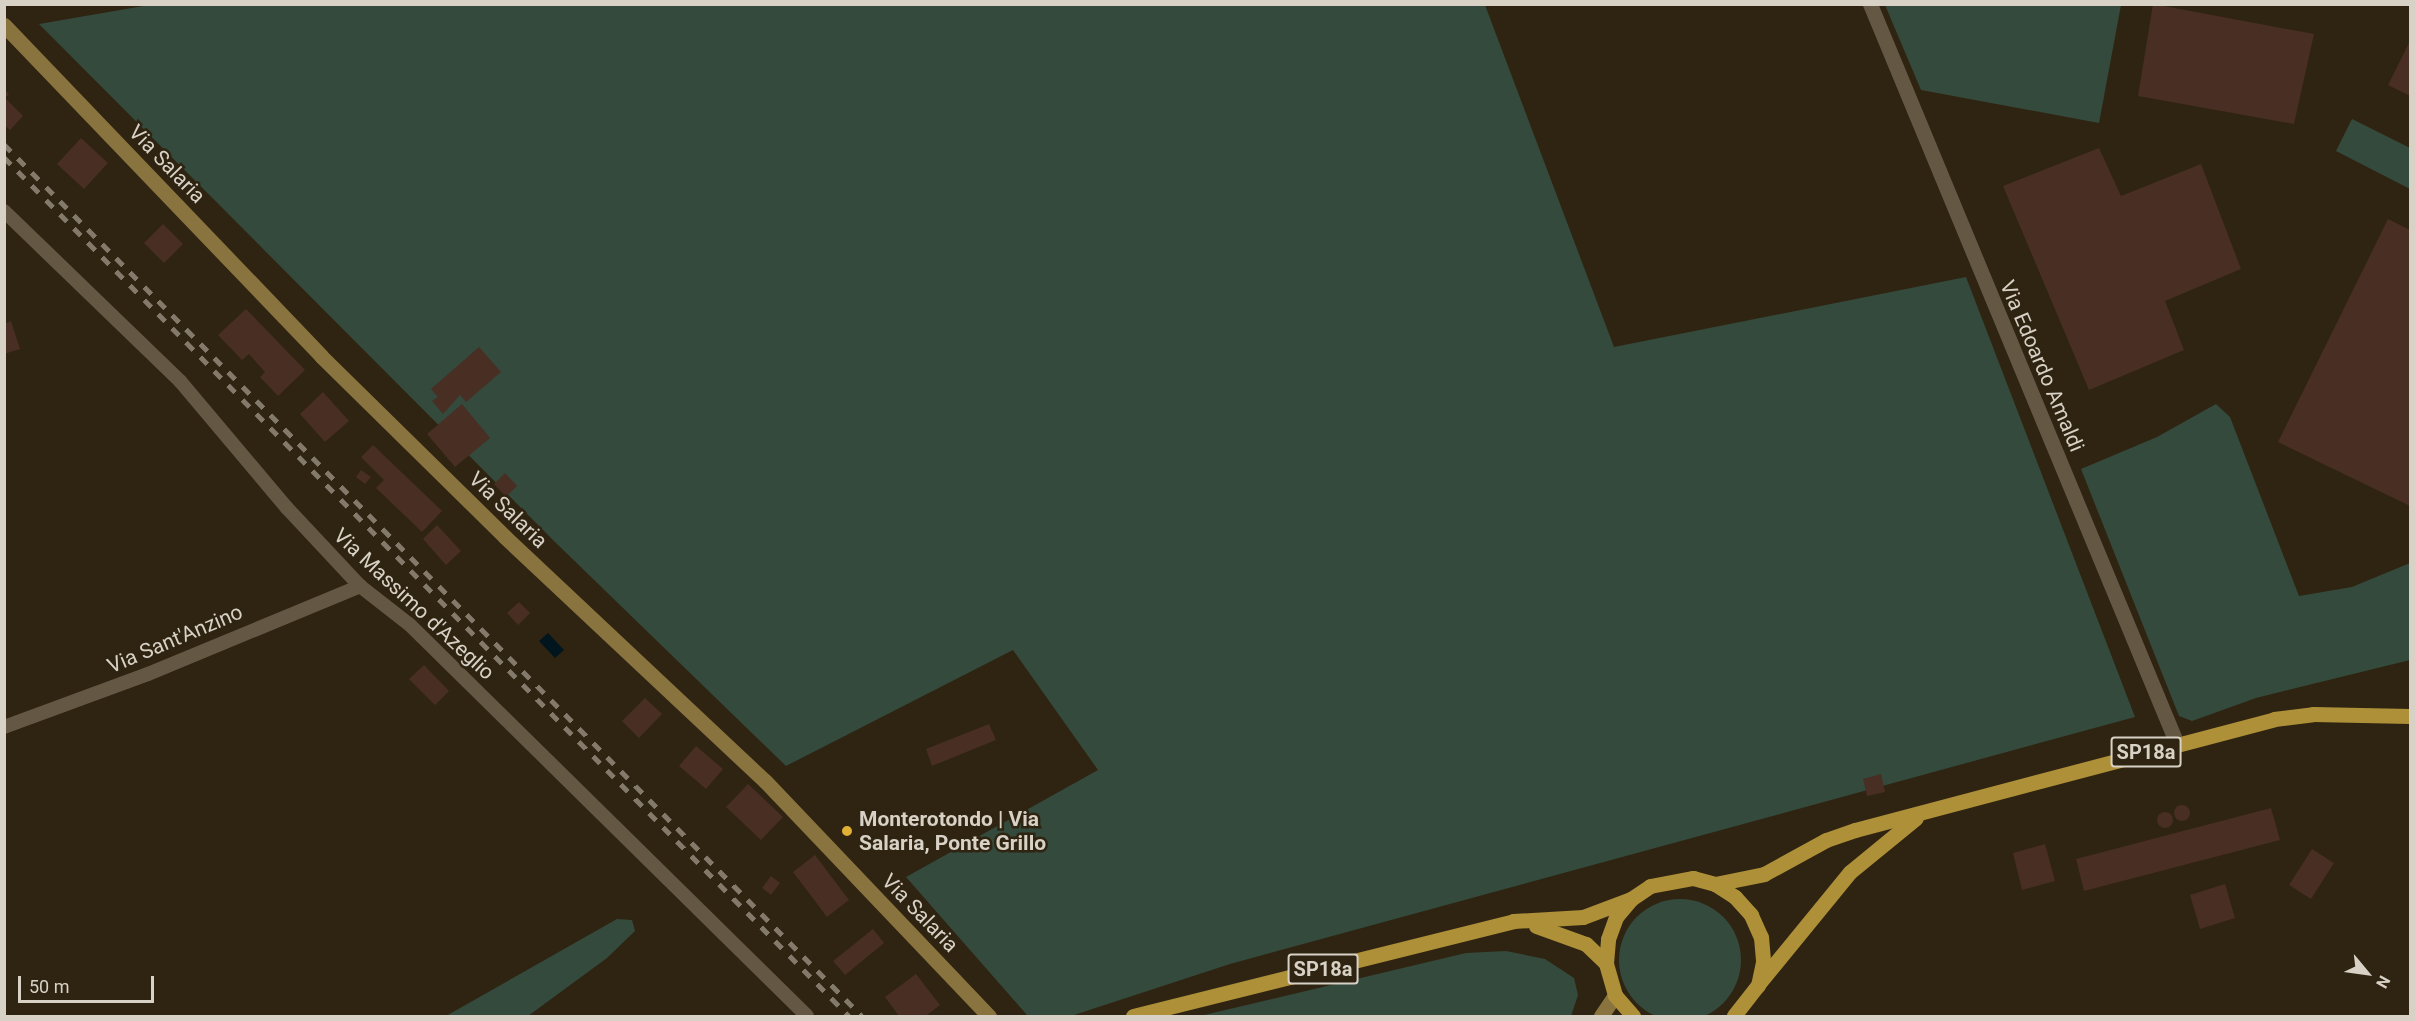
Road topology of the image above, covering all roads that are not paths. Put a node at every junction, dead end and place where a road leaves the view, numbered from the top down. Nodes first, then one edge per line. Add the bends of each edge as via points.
1 (1870, 4) edge
2 (4, 26) edge
3 (4, 211) edge
4 (360, 586) junction
5 (2372, 716) junction
6 (2410, 716) edge
7 (4, 726) edge
8 (2410, 729) edge
9 (2177, 744) junction
10 (1924, 813) junction
11 (1715, 884) junction
12 (1631, 898) junction
13 (1513, 921) junction
14 (1606, 963) junction
15 (1758, 986) junction
16 (1615, 995) junction
17 (989, 1016) edge
18 (807, 1017) edge
19 (1133, 1017) edge
20 (1601, 1017) edge
21 (1633, 1017) edge
22 (1734, 1017) edge

1 - 9 street, Via Edoardo Amaldi
2 - 17 main road, Via Salaria via 321,356 505,537 765,781
3 - 4 street, Via Massimo d'Azeglio via 180,381 287,508
4 - 7 street, Via Sant'Anzino via 148,674
4 - 18 street, Via Massimo d'Azeglio via 410,626
5 - 6 main road, SP18a
5 - 8 main road
5 - 9 main road, SP18a via 2313,714 2274,719
9 - 10 main road, SP18a
10 - 11 main road, SP18a via 1840,835 1764,874
10 - 15 main road, SP18a via 1850,872
11 - 12 main road via 1694,878 1671,879
11 - 15 main road via 1735,897 1758,930 1763,962
12 - 13 main road, SP18a via 1583,917
12 - 14 main road via 1612,928
13 - 14 main road, SP18a via 1574,938 1597,952
13 - 19 main road, SP18a
14 - 16 main road
15 - 22 main road
16 - 20 main road
16 - 21 main road

